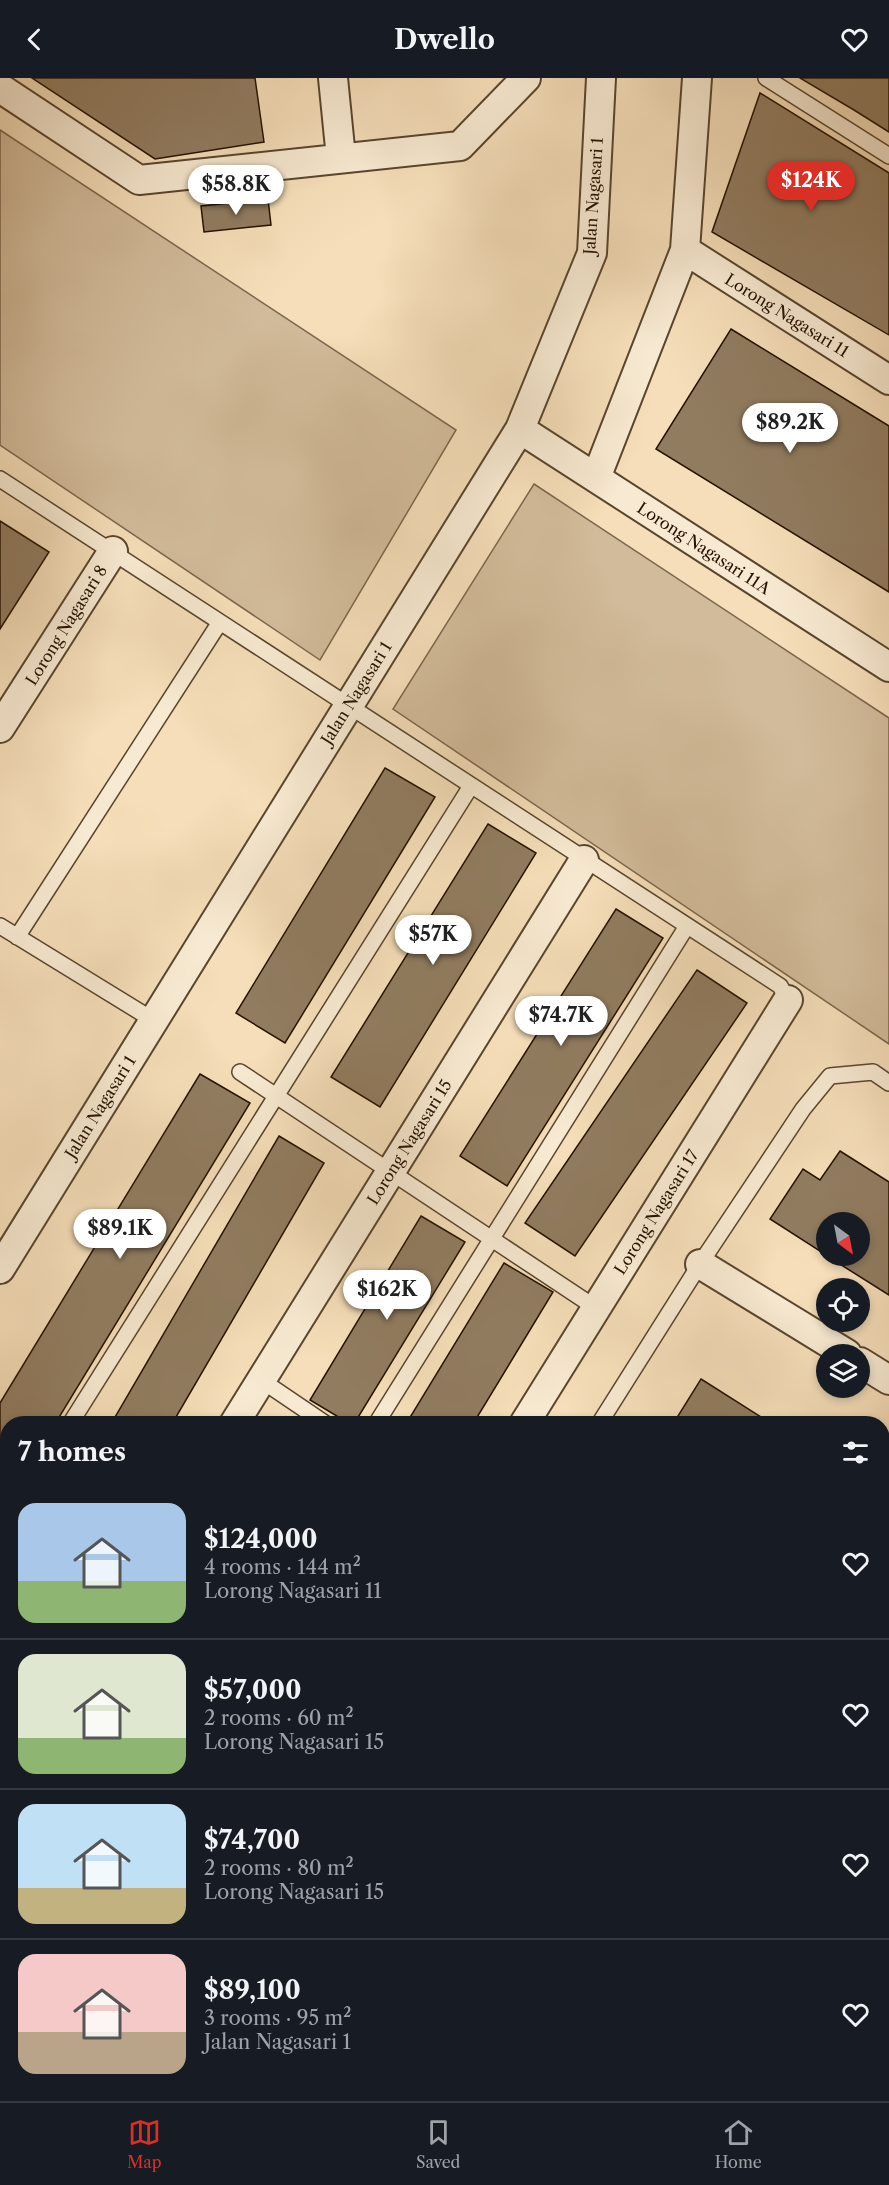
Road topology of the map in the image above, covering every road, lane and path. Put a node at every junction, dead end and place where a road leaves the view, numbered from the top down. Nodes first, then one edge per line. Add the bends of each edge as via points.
1 (333, 78) edge
2 (526, 78) edge
3 (601, 78) edge
4 (697, 78) edge
5 (766, 78) edge
6 (0, 88) edge
7 (889, 156) edge
8 (341, 158) junction
9 (685, 250) junction
10 (889, 380) edge
11 (520, 429) junction
12 (596, 478) junction
13 (0, 479) edge
14 (113, 551) junction
15 (220, 622) junction
16 (889, 667) edge
17 (349, 705) junction
18 (0, 728) edge
19 (471, 786) junction
20 (584, 861) junction
21 (0, 926) edge
22 (687, 926) junction
23 (17, 937) junction
24 (788, 1000) joint
25 (153, 1020) junction
26 (240, 1072) dead end
27 (889, 1083) edge
28 (276, 1096) junction
29 (390, 1172) junction
30 (491, 1238) junction
31 (700, 1264) junction
32 (0, 1269) edge
33 (596, 1308) junction
34 (831, 1344) edge
35 (870, 1368) edge
36 (261, 1380) junction
37 (889, 1380) edge
38 (75, 1416) edge
39 (239, 1416) edge
40 (314, 1416) edge
41 (381, 1416) edge
42 (529, 1416) edge
43 (604, 1416) edge

1 - 8 street
2 - 8 street via 460,146
3 - 11 street, Jalan Nagasari 1 via 592,254
4 - 9 street
5 - 7 lane
6 - 8 street via 139,180
9 - 10 street, Lorong Nagasari 11
9 - 12 street
11 - 12 street, Lorong Nagasari 11A
11 - 17 street, Jalan Nagasari 1
12 - 16 street, Lorong Nagasari 11A
13 - 14 lane
14 - 15 lane
14 - 18 street, Lorong Nagasari 8
15 - 17 lane
15 - 23 lane
17 - 19 lane
17 - 25 street, Jalan Nagasari 1
19 - 20 lane
19 - 28 lane
20 - 22 lane
20 - 29 street, Lorong Nagasari 15
21 - 23 lane
22 - 24 lane via 780,986
22 - 30 lane
23 - 25 lane
24 - 33 street, Lorong Nagasari 17
25 - 32 street, Jalan Nagasari 1
26 - 28 lane
27 - 31 lane via 873,1072 830,1076 803,1109
28 - 29 lane
28 - 38 lane
29 - 30 lane
29 - 36 street, Lorong Nagasari 15
30 - 33 lane
30 - 41 lane
31 - 34 street
31 - 43 lane
33 - 42 street, Lorong Nagasari 17
35 - 37 street
36 - 39 street, Lorong Nagasari 15
36 - 40 lane

